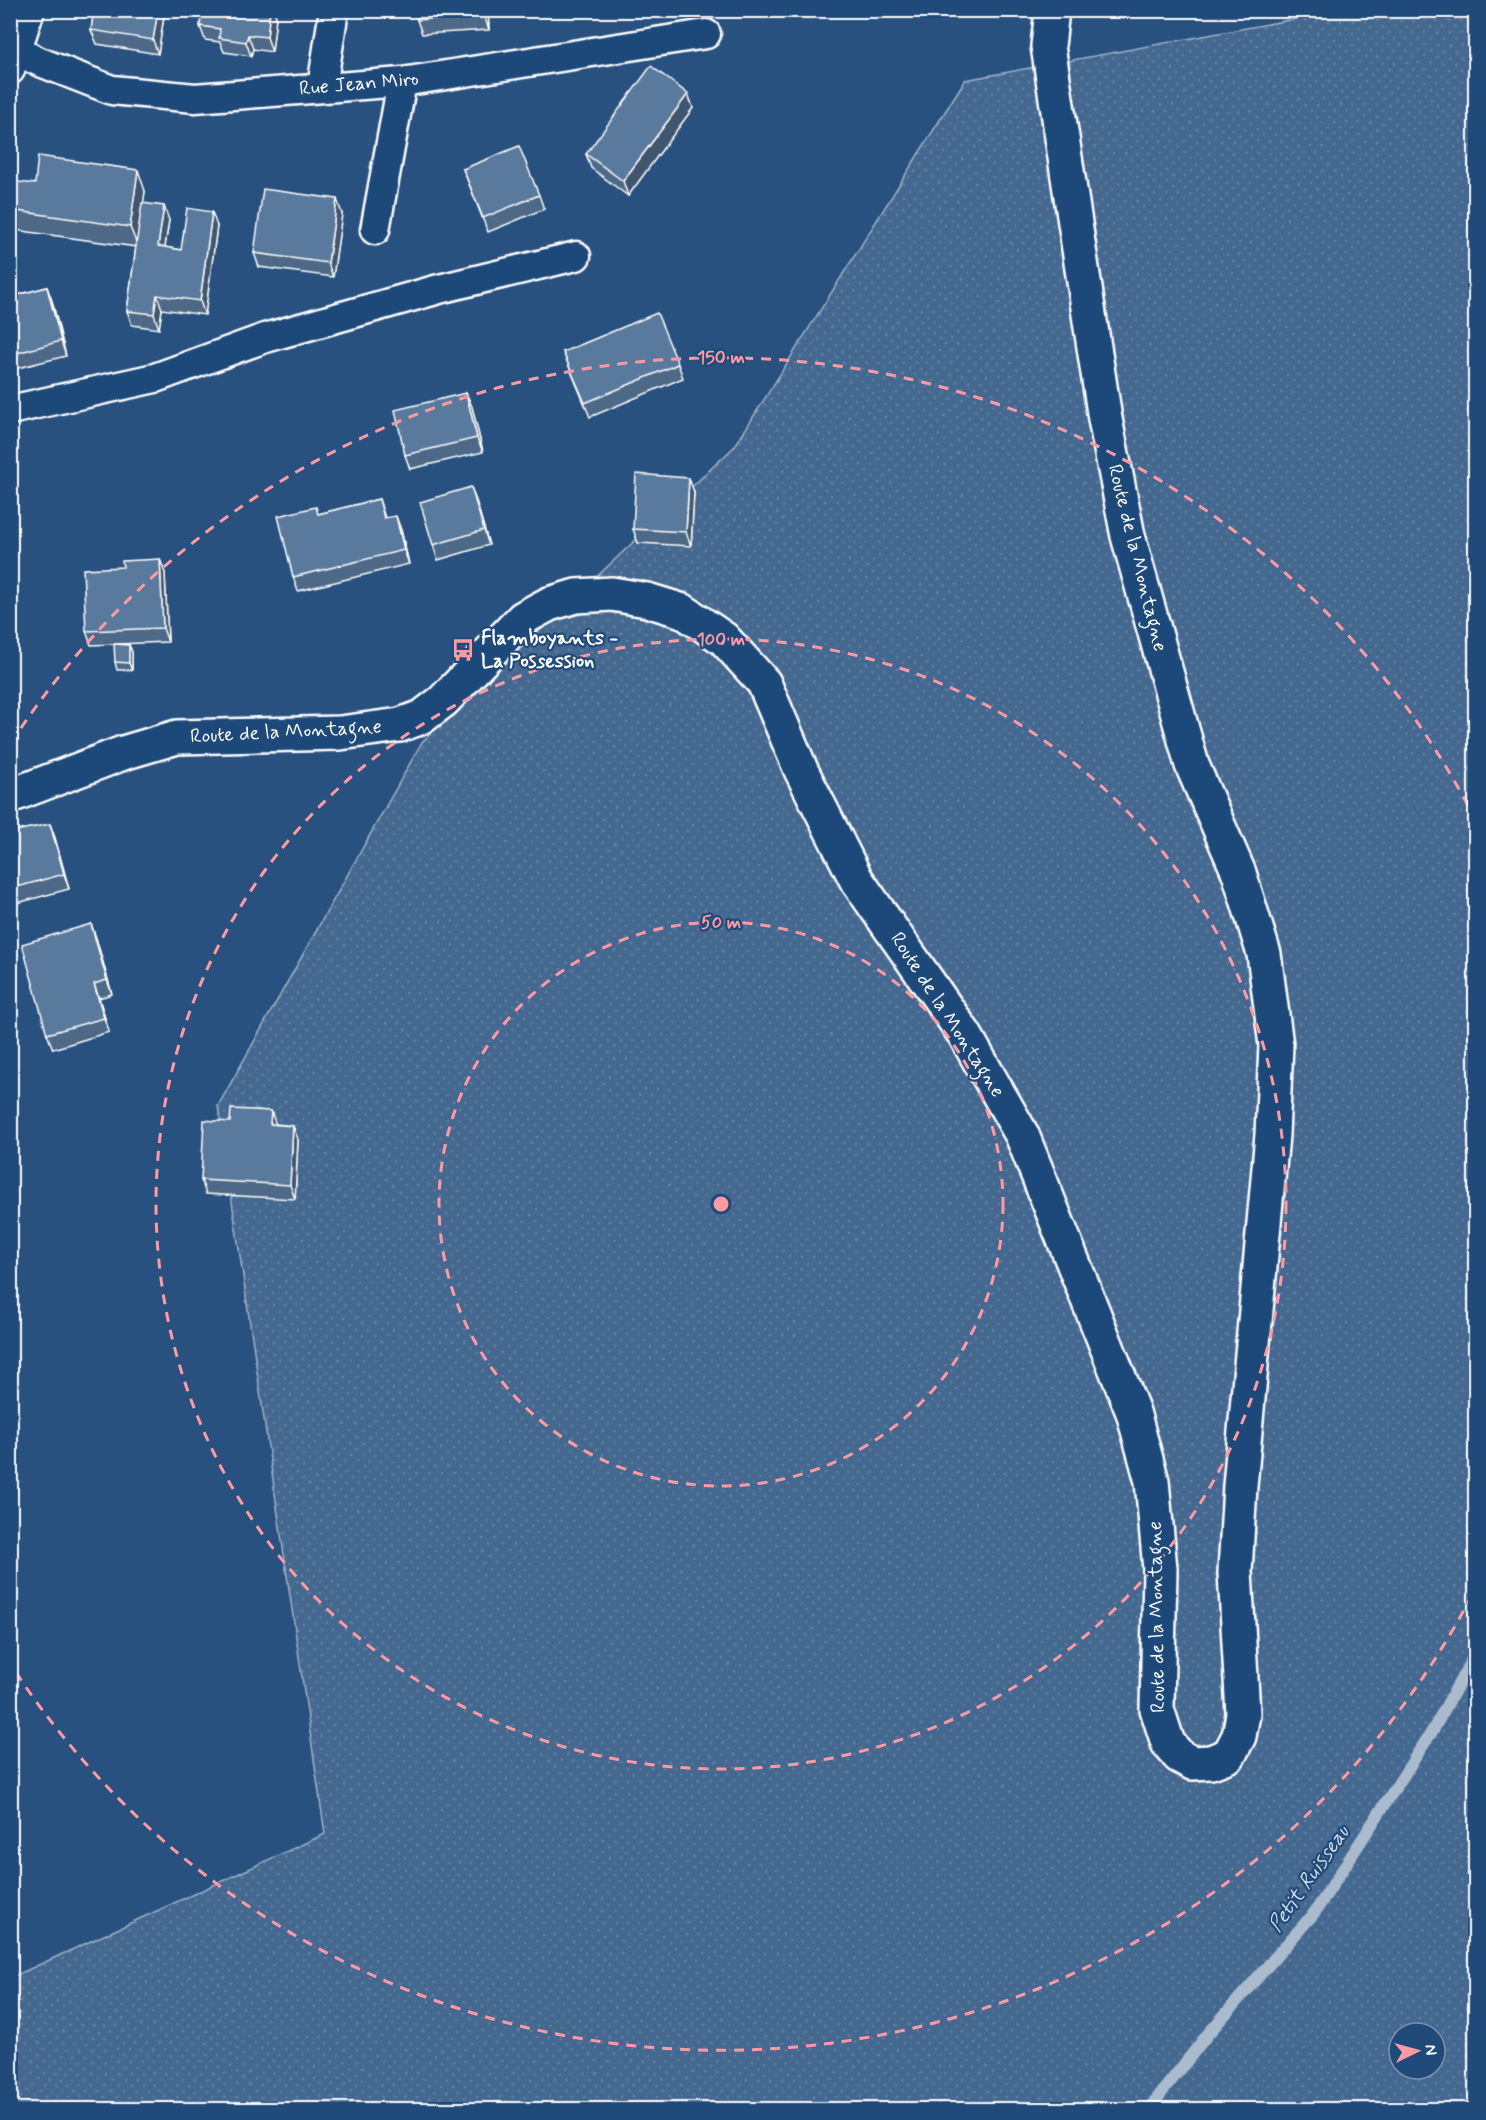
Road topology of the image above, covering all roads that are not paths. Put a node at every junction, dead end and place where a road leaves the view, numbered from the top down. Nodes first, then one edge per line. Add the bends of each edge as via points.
1 (30, 10) edge
2 (334, 10) edge
3 (1052, 10) edge
4 (706, 34) dead end
5 (13, 54) edge
6 (402, 82) junction
7 (322, 87) junction
8 (375, 230) dead end
9 (576, 256) dead end
10 (10, 410) edge
11 (10, 796) edge

1 - 5 street
2 - 7 street
3 - 11 main road, Route de la Montagne via 1048,46 1105,419 1128,536 1192,765 1239,873 1264,954 1276,1045 1235,1572 1243,1713 1239,1736 1229,1755 1211,1762 1192,1763 1168,1743 1157,1709 1160,1569 1152,1481 1133,1412 1022,1136 965,1035 856,879 801,770 765,683 724,639 684,611 647,600 612,594 576,596 523,618 443,701 422,717 400,725 340,733 177,737
4 - 6 street, Rue Jean Miro
5 - 7 street, Rue Jean Miro via 112,90 195,98
6 - 7 street, Rue Jean Miro
6 - 8 street
9 - 10 street via 276,334 155,378

